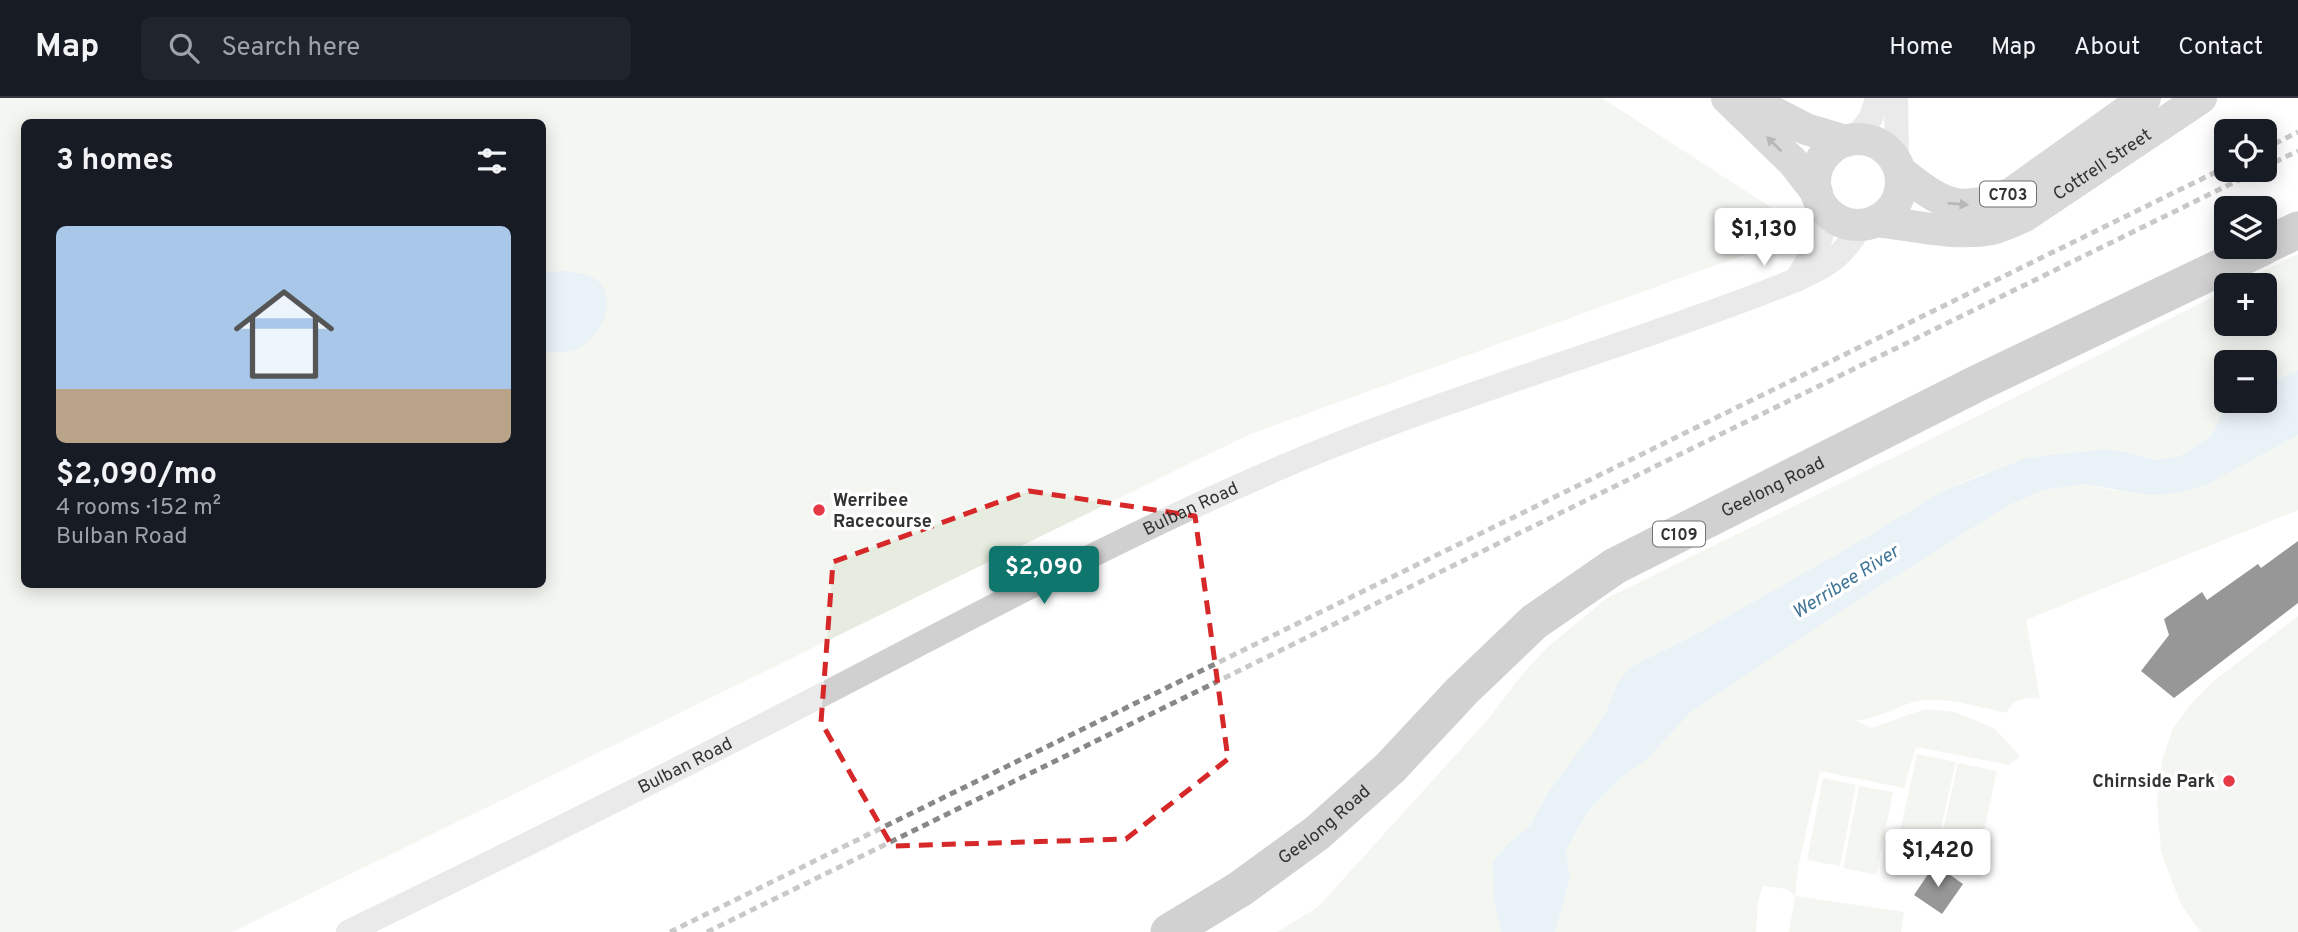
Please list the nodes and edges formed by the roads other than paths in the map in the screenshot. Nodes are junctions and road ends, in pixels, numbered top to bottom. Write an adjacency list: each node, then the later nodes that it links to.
1 (1727, 98): 11 (main road, C703, one-way to 1)
2 (1746, 98): 9 (main road, C703)
3 (1877, 98): 9 (street)
4 (1896, 98): 10 (street)
5 (2145, 98): 8 (main road, Cottrell Street / C703)
6 (2201, 98): 7 (main road, Cottrell Street / C703)
7 (2165, 122): 8 (main road); 12 (main road, Cottrell Street / C703)
8 (2105, 125): 10 (main road, Cottrell Street / C703, one-way to 8)
9 (1850, 140): 10 (main road, C703); 11 (main road)
10 (1899, 167): 12 (main road)
11 (1820, 200): 12 (main road, C703); 16 (street)
12 (1868, 223): 16 (street, Bulban Road)
13 (2298, 230): 14 (highway, Geelong Road / C109)
14 (2277, 240)
15 (2237, 259): 18 (highway, Geelong Road / C109)
16 (1796, 281): 17 (street, Bulban Road)
17 (348, 932)
18 (1169, 932)

